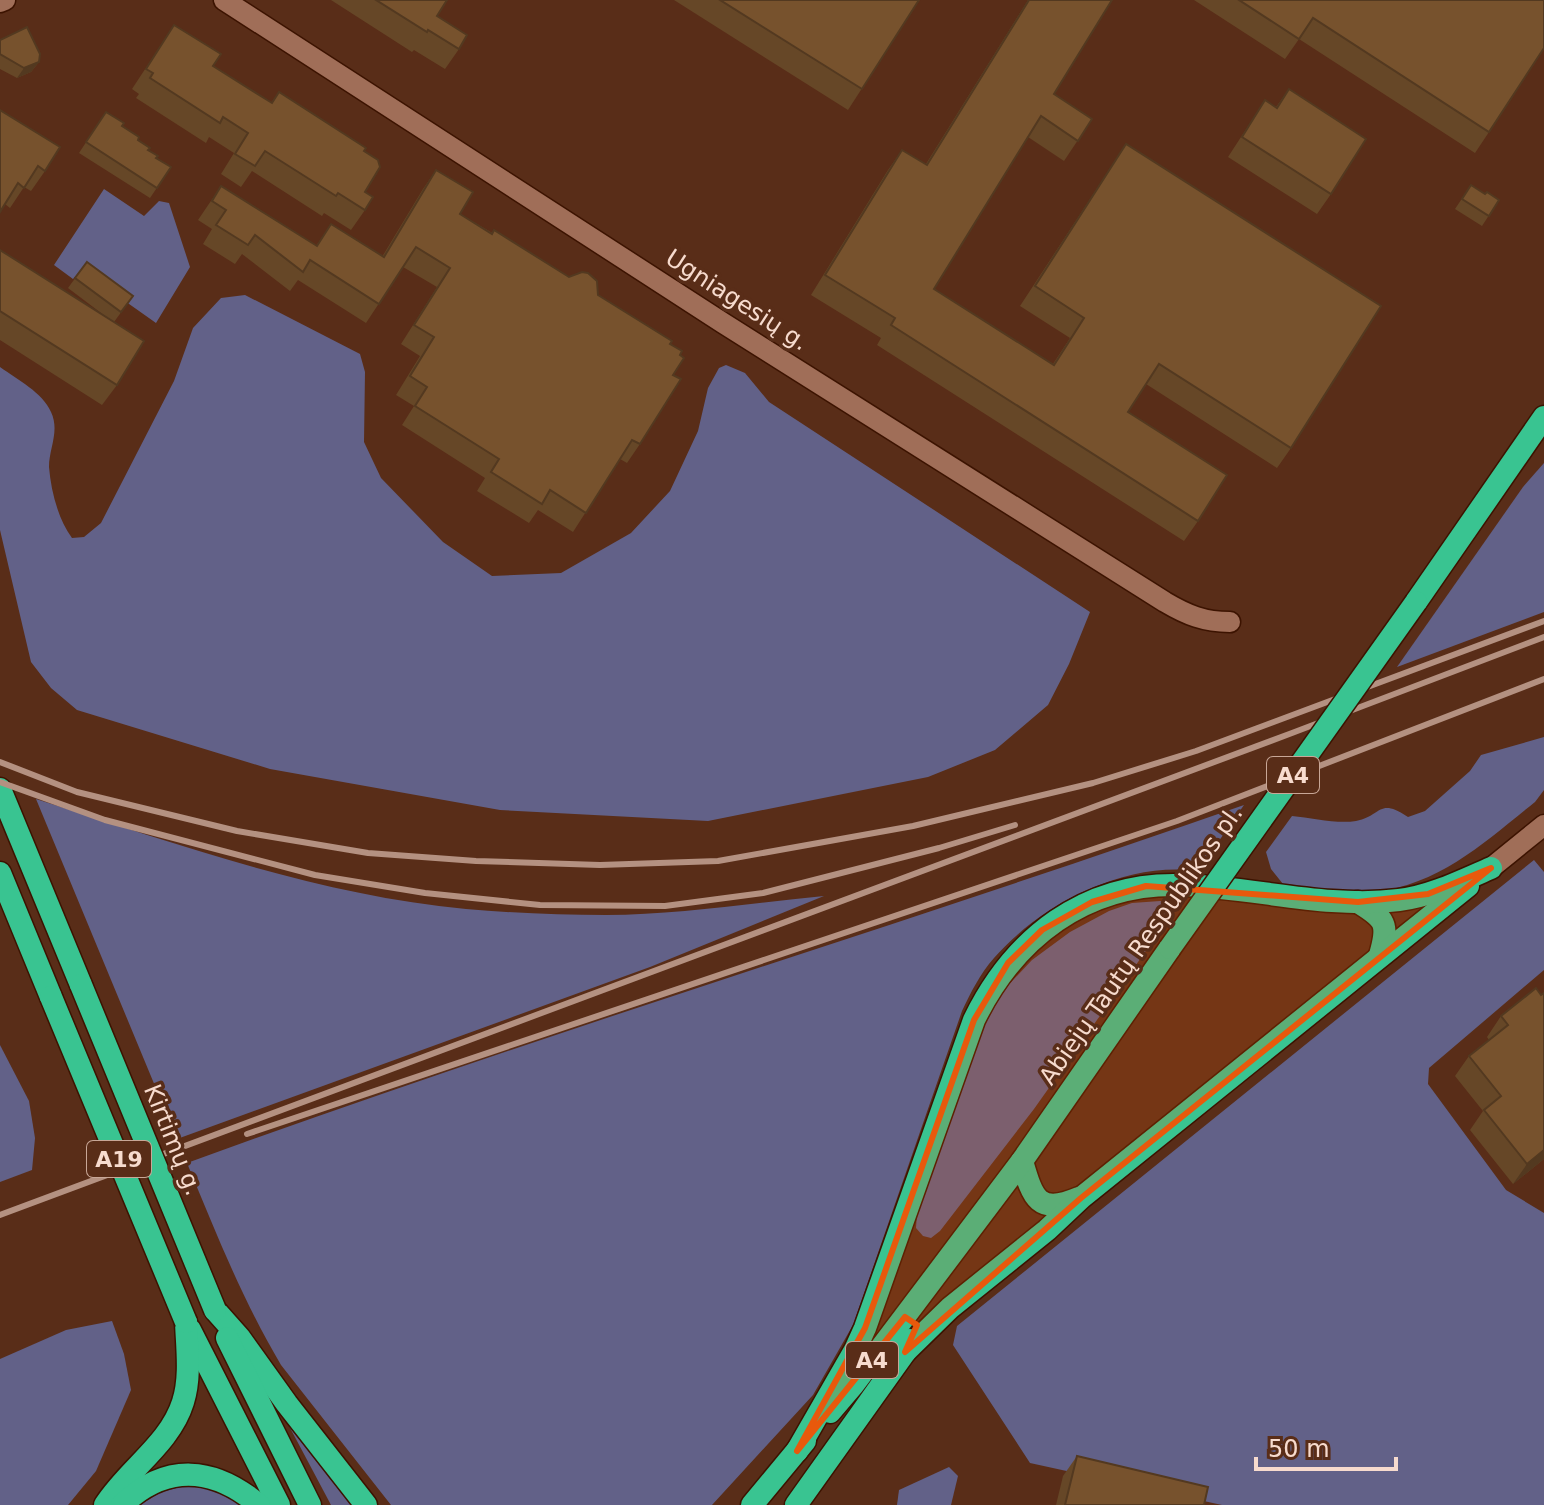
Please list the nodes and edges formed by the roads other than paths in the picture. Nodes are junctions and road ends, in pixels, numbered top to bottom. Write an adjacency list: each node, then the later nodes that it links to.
1 (224, 0): 3 (street, Ugniagesių g.)
2 (1543, 422): 10 (highway, Abiejų Tautų Respublikos pl. / A4, bridge)
3 (1230, 622)
4 (0, 789): 13 (highway, Kirtimų g. / A19, bridge)
5 (1544, 825): 6 (street)
6 (1491, 868): 8 (highway); 9 (highway)
7 (0, 873): 14 (highway, A19, bridge)
8 (1358, 902): 9 (highway); 16 (highway)
9 (1380, 955): 11 (highway)
10 (1022, 1161): 11 (highway); 12 (highway, Abiejų Tautų Respublikos pl. / A4)
11 (1081, 1198): 15 (highway)
12 (944, 1266): 15 (highway, Abiejų Tautų Respublikos pl. / A4); 16 (highway, Abiejų Tautų Respublikos pl. / A4)
13 (215, 1310): 21 (highway, Kirtimų g. / A19); 22 (highway)
14 (186, 1322): 17 (highway); 20 (highway, A19)
15 (905, 1352): 24 (highway, Abiejų Tautų Respublikos pl. / A4)
16 (797, 1451): 23 (highway, Abiejų Tautų Respublikos pl. / A4)
17 (105, 1505)
18 (122, 1505): 19 (highway)
19 (259, 1505)
20 (279, 1505)
21 (310, 1505)
22 (366, 1505)
23 (752, 1505)
24 (796, 1505)

